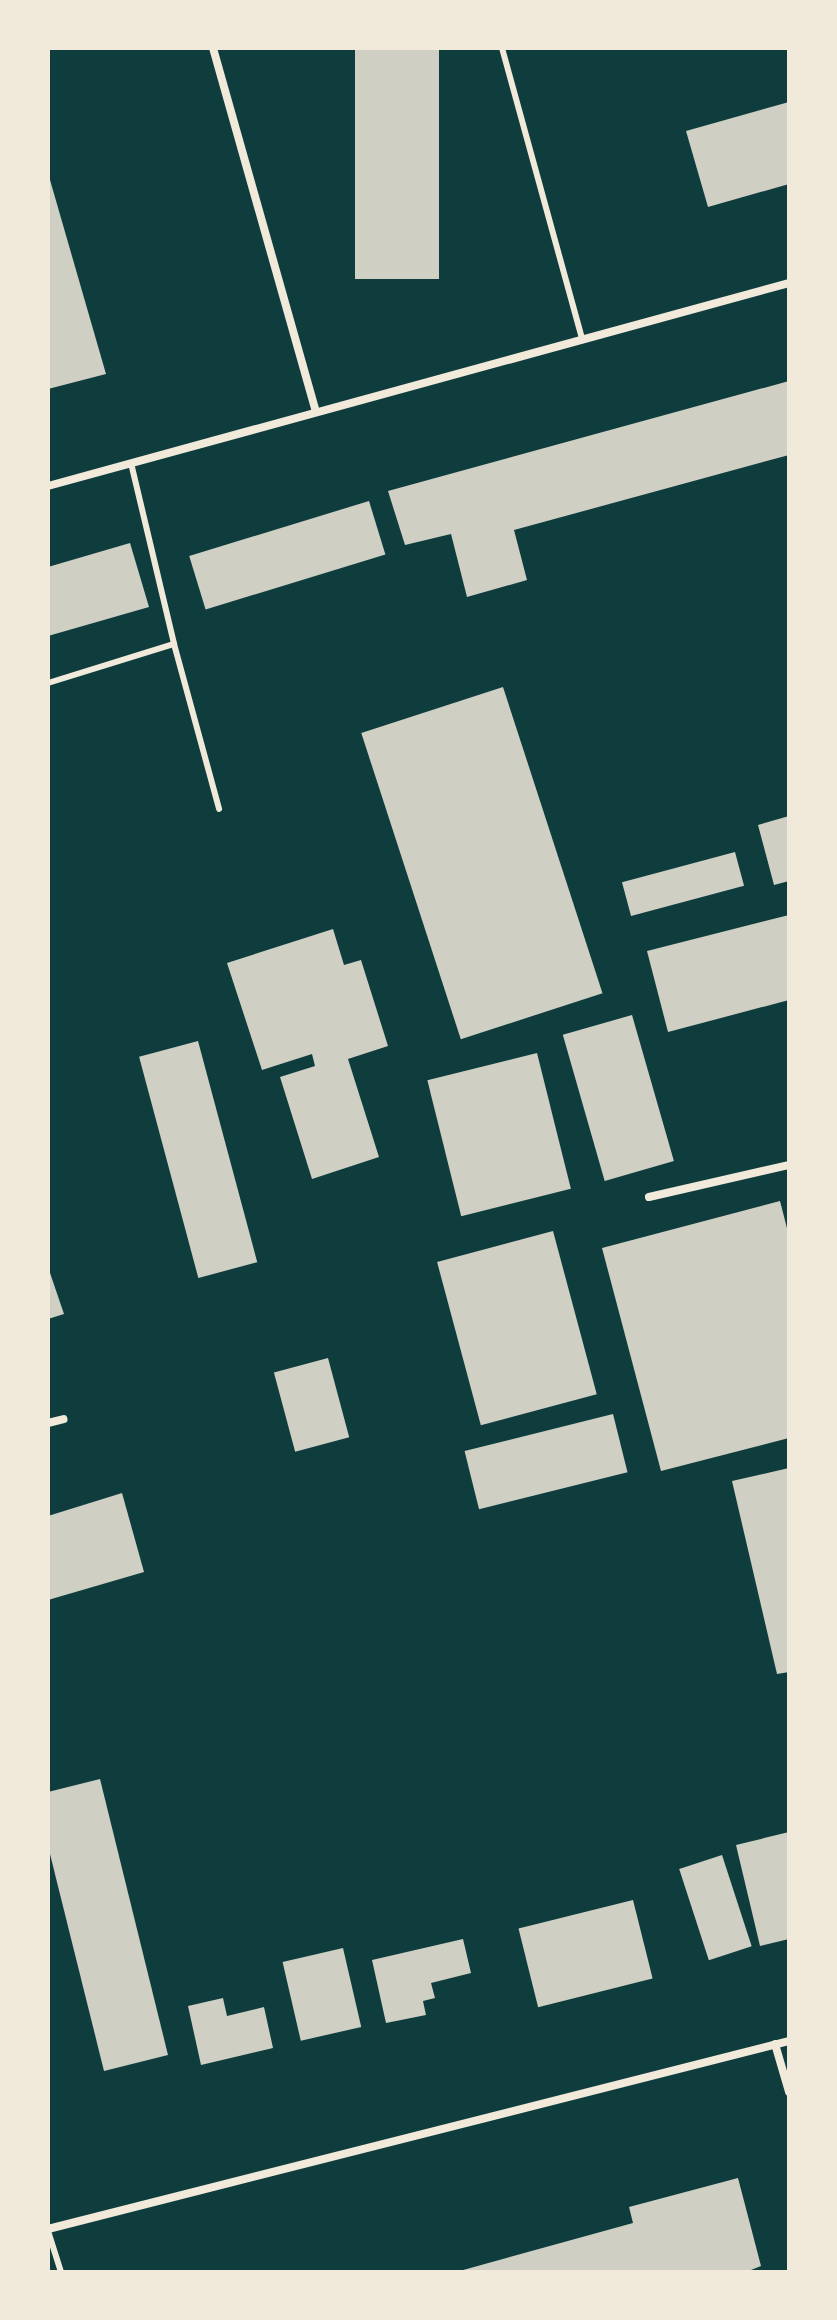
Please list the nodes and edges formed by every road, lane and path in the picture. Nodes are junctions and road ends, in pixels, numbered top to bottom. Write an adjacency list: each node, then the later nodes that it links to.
1 (213, 48): 5 (street)
2 (502, 48): 4 (lane)
3 (789, 283): 4 (street)
4 (582, 339): 5 (street)
5 (316, 412): 6 (street)
6 (131, 463): 7 (street); 8 (lane)
7 (48, 486)
8 (174, 644): 9 (lane); 10 (lane)
9 (48, 683)
10 (219, 809)
11 (789, 1165): 12 (street)
12 (649, 1197)
13 (64, 1419): 14 (street)
14 (48, 1423)
15 (789, 2041): 16 (street)
16 (775, 2044): 17 (street); 18 (street)
17 (789, 2092)
18 (48, 2230): 19 (lane)
19 (61, 2272)

